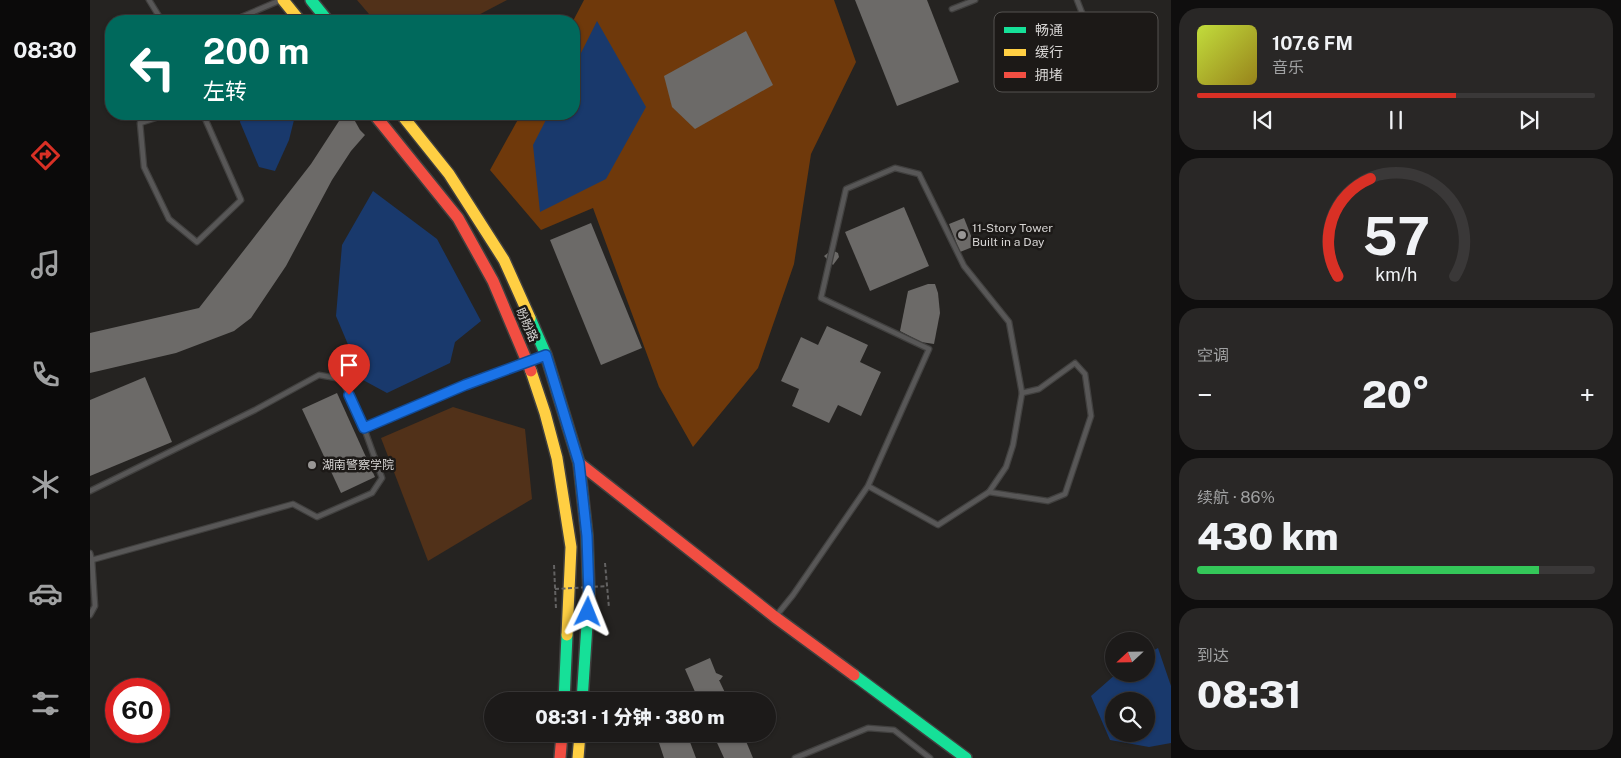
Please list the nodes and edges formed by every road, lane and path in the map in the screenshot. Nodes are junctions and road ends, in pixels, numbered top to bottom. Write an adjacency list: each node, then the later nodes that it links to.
1 (149, 0): 8 (lane)
2 (282, 0): 9 (lane); 10 (main road)
3 (312, 0): 11 (main road)
4 (975, 0): 6 (lane)
5 (1077, 0): 7 (lane)
6 (952, 9)
7 (1082, 12)
8 (158, 15)
9 (246, 15)
10 (295, 15)
11 (323, 15)
12 (149, 120): 13 (lane)
13 (206, 120)
14 (379, 120): 17 (main road, 盼盼路)
15 (406, 120): 16 (main road, 盼盼路)
16 (546, 355): 17 (lane); 20 (main road, 盼盼路)
17 (528, 362): 19 (lane); 34 (main road, 盼盼路)
18 (1022, 393): 21 (lane); 23 (lane); 23 (lane)
19 (364, 428): 22 (lane); 25 (lane)
20 (579, 463): 33 (main road); 35 (main road, 盼盼路)
21 (868, 486): 23 (lane); 33 (lane)
22 (90, 491)
23 (989, 492)
24 (90, 553): 25 (lane)
25 (92, 560): 32 (lane)
26 (605, 563): 28 (path)
27 (554, 565): 29 (path)
28 (607, 586): 29 (path, bridge); 30 (path)
29 (555, 589): 31 (path)
30 (609, 608)
31 (556, 609)
32 (90, 615)
33 (775, 617): 42 (main road)
34 (564, 692)
35 (583, 692)
36 (561, 742): 38 (main road)
37 (579, 742): 39 (main road)
38 (560, 758)
39 (578, 758)
40 (795, 758): 41 (lane)
41 (930, 758)
42 (966, 758)

